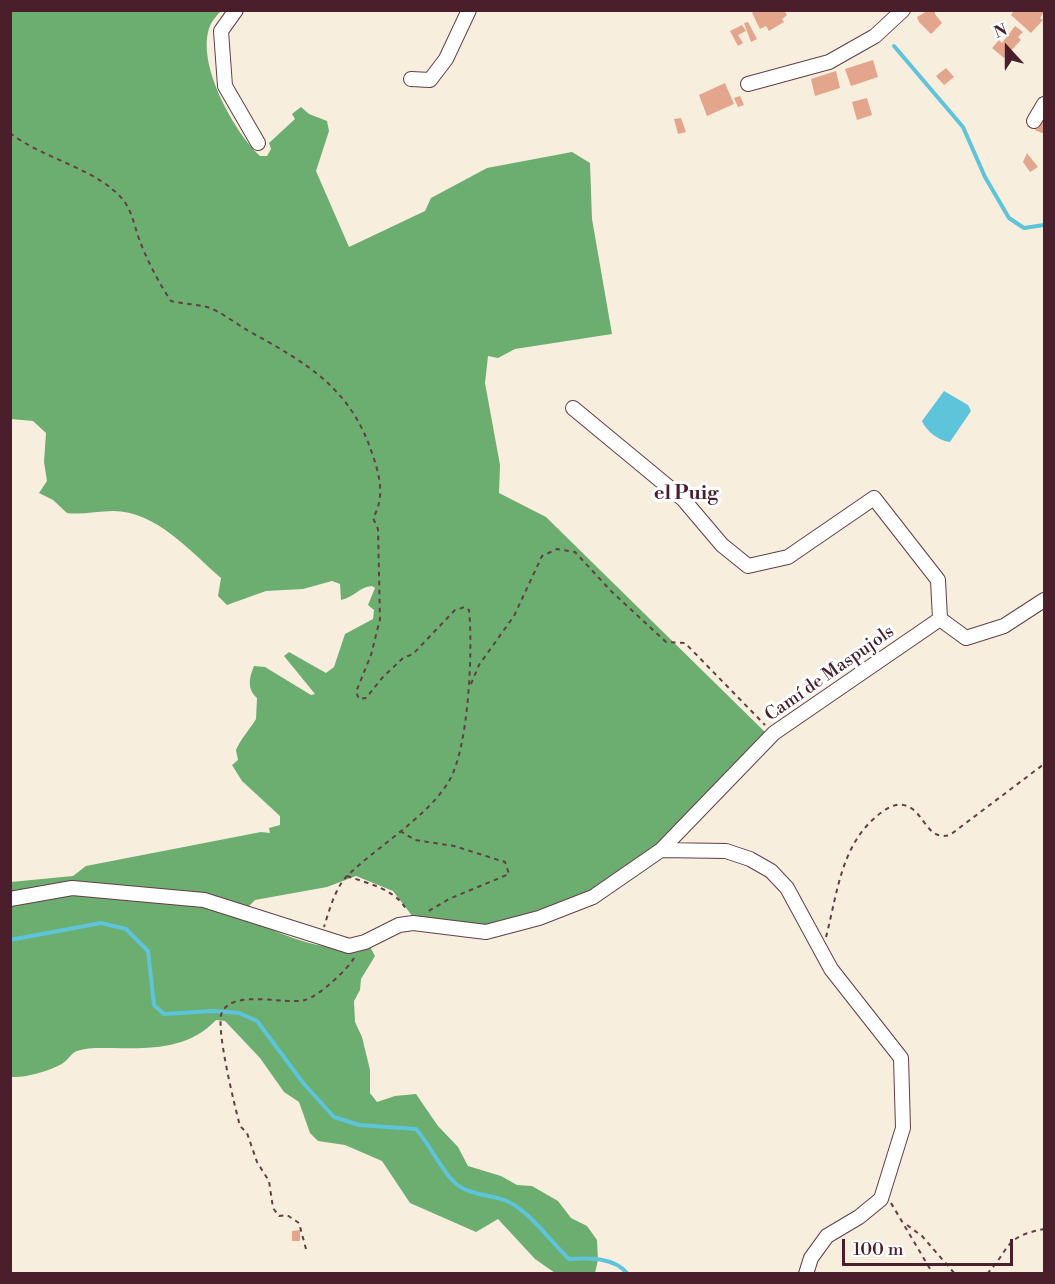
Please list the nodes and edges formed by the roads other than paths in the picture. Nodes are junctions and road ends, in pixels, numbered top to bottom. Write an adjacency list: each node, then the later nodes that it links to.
1 (236, 10): 8 (street)
2 (469, 10): 4 (street)
3 (903, 10): 5 (street)
4 (411, 79)
5 (748, 84)
6 (1044, 104): 7 (street)
7 (1034, 121)
8 (258, 143)
9 (573, 408): 11 (street)
10 (1044, 600): 11 (street)
11 (940, 619): 12 (street, Camí de Maspujols)
12 (661, 850): 13 (street, Camí de Maspujols); 14 (street)
13 (10, 899)
14 (806, 1274)

